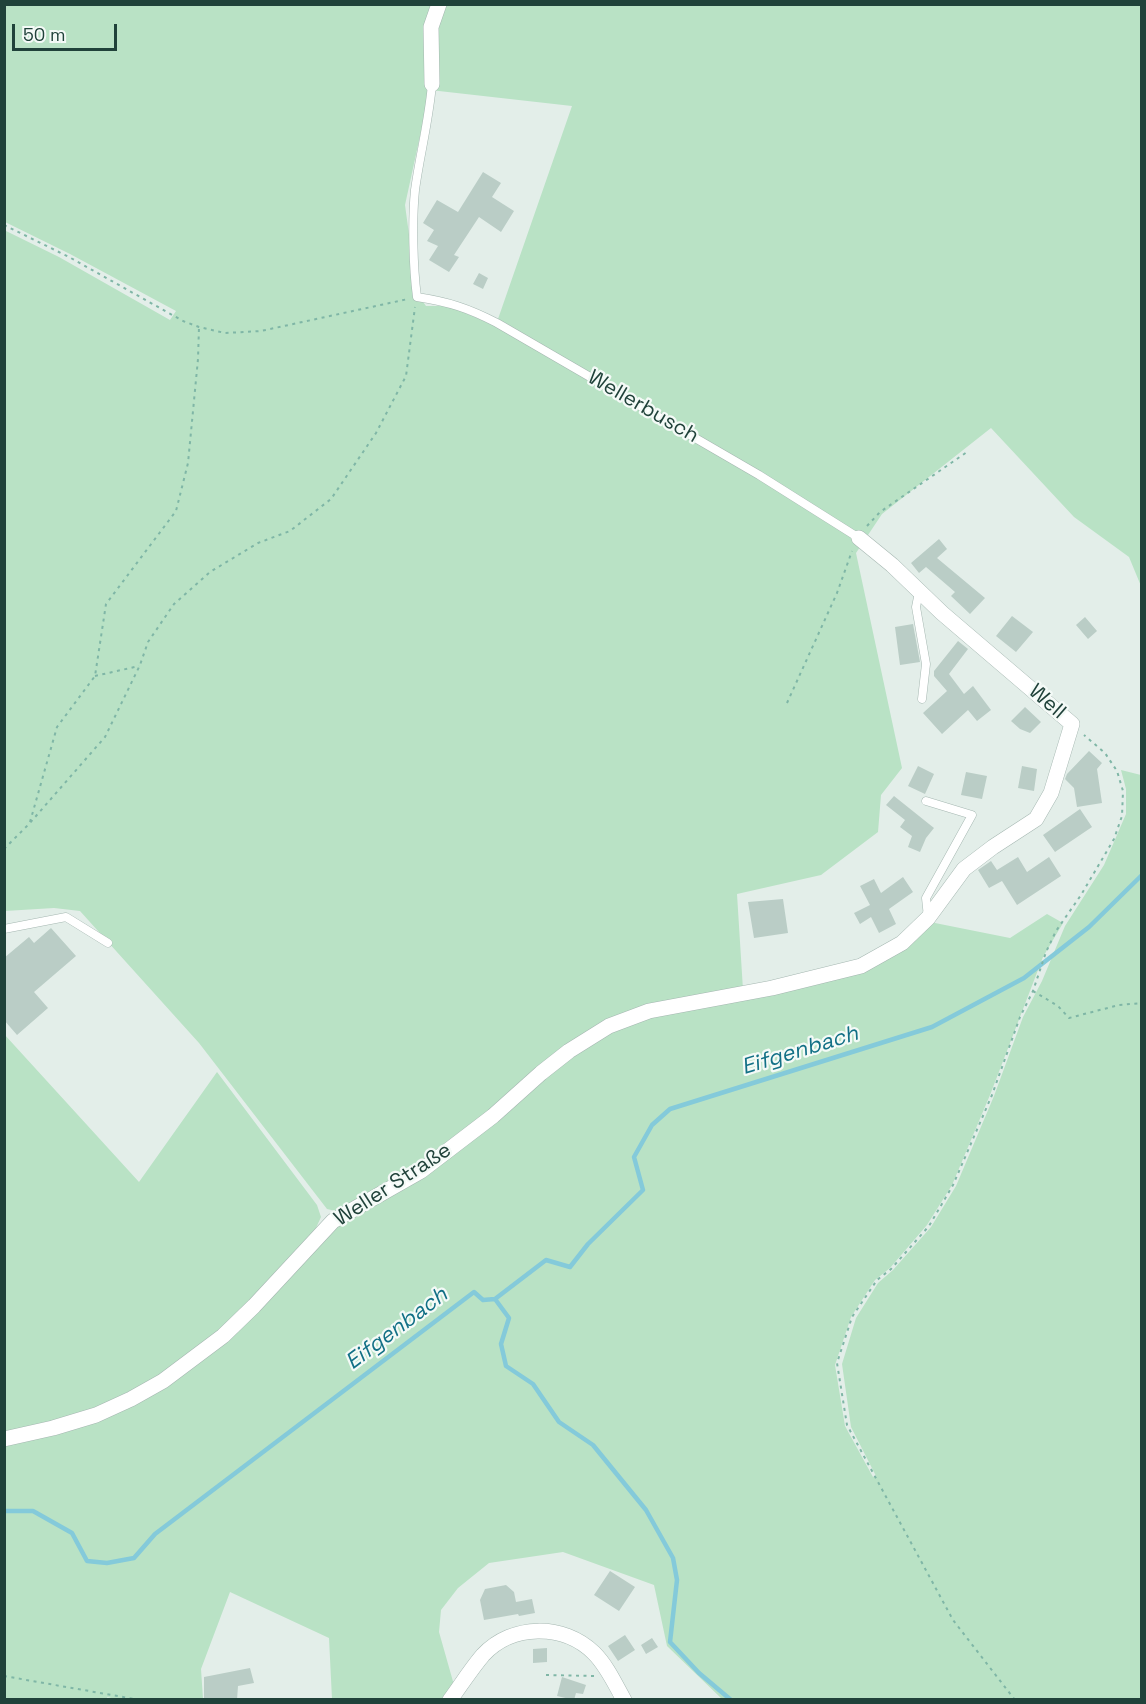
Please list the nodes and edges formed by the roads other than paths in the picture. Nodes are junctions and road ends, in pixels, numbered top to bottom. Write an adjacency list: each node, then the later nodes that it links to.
1 (439, 4): 2 (street)
2 (432, 84): 3 (lane, Wellerbusch)
3 (859, 538): 4 (street, Well)
4 (919, 592): 5 (lane); 7 (street, Well)
5 (922, 699)
6 (926, 801): 7 (lane)
7 (928, 918): 10 (street, Well)
8 (4, 929): 9 (lane)
9 (108, 943)
10 (772, 988): 11 (street, Weller Straße)
11 (4, 1438)
12 (450, 1700): 13 (street)
13 (624, 1700)

